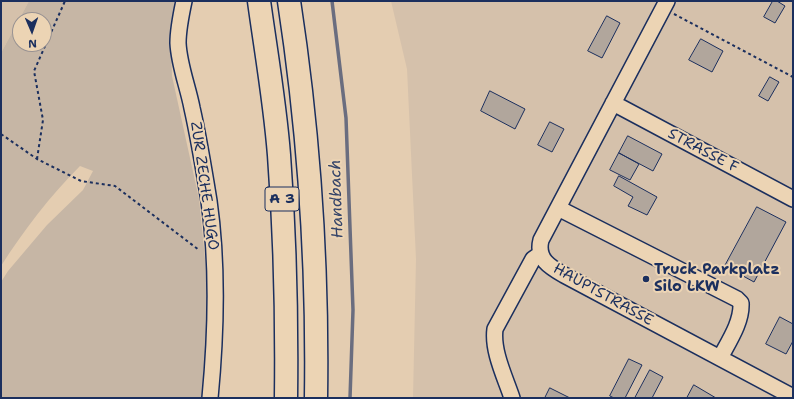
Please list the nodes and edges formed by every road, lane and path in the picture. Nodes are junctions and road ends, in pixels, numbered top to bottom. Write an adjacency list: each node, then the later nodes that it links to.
1 (65, 1): 9 (path)
2 (184, 1): 16 (street, ZUR ZECHE HUGO)
3 (259, 1): 17 (highway, A 3)
4 (289, 1): 18 (highway, A 3)
5 (665, 4): 6 (path); 7 (street, HAUPTSTRASSE)
6 (793, 77)
7 (613, 103): 10 (street, STRASSE F); 11 (street, HAUPTSTRASSE)
8 (1, 134): 9 (path)
9 (37, 159): 12 (path)
10 (793, 199)
11 (558, 208): 13 (street, HAUPTSTRASSE); 14 (street)
12 (199, 250)
13 (540, 254): 14 (street, HAUPTSTRASSE); 19 (street)
14 (720, 358): 15 (street, HAUPTSTRASSE)
15 (793, 397)
16 (210, 398)
17 (286, 398)
18 (316, 398)
19 (512, 398)

